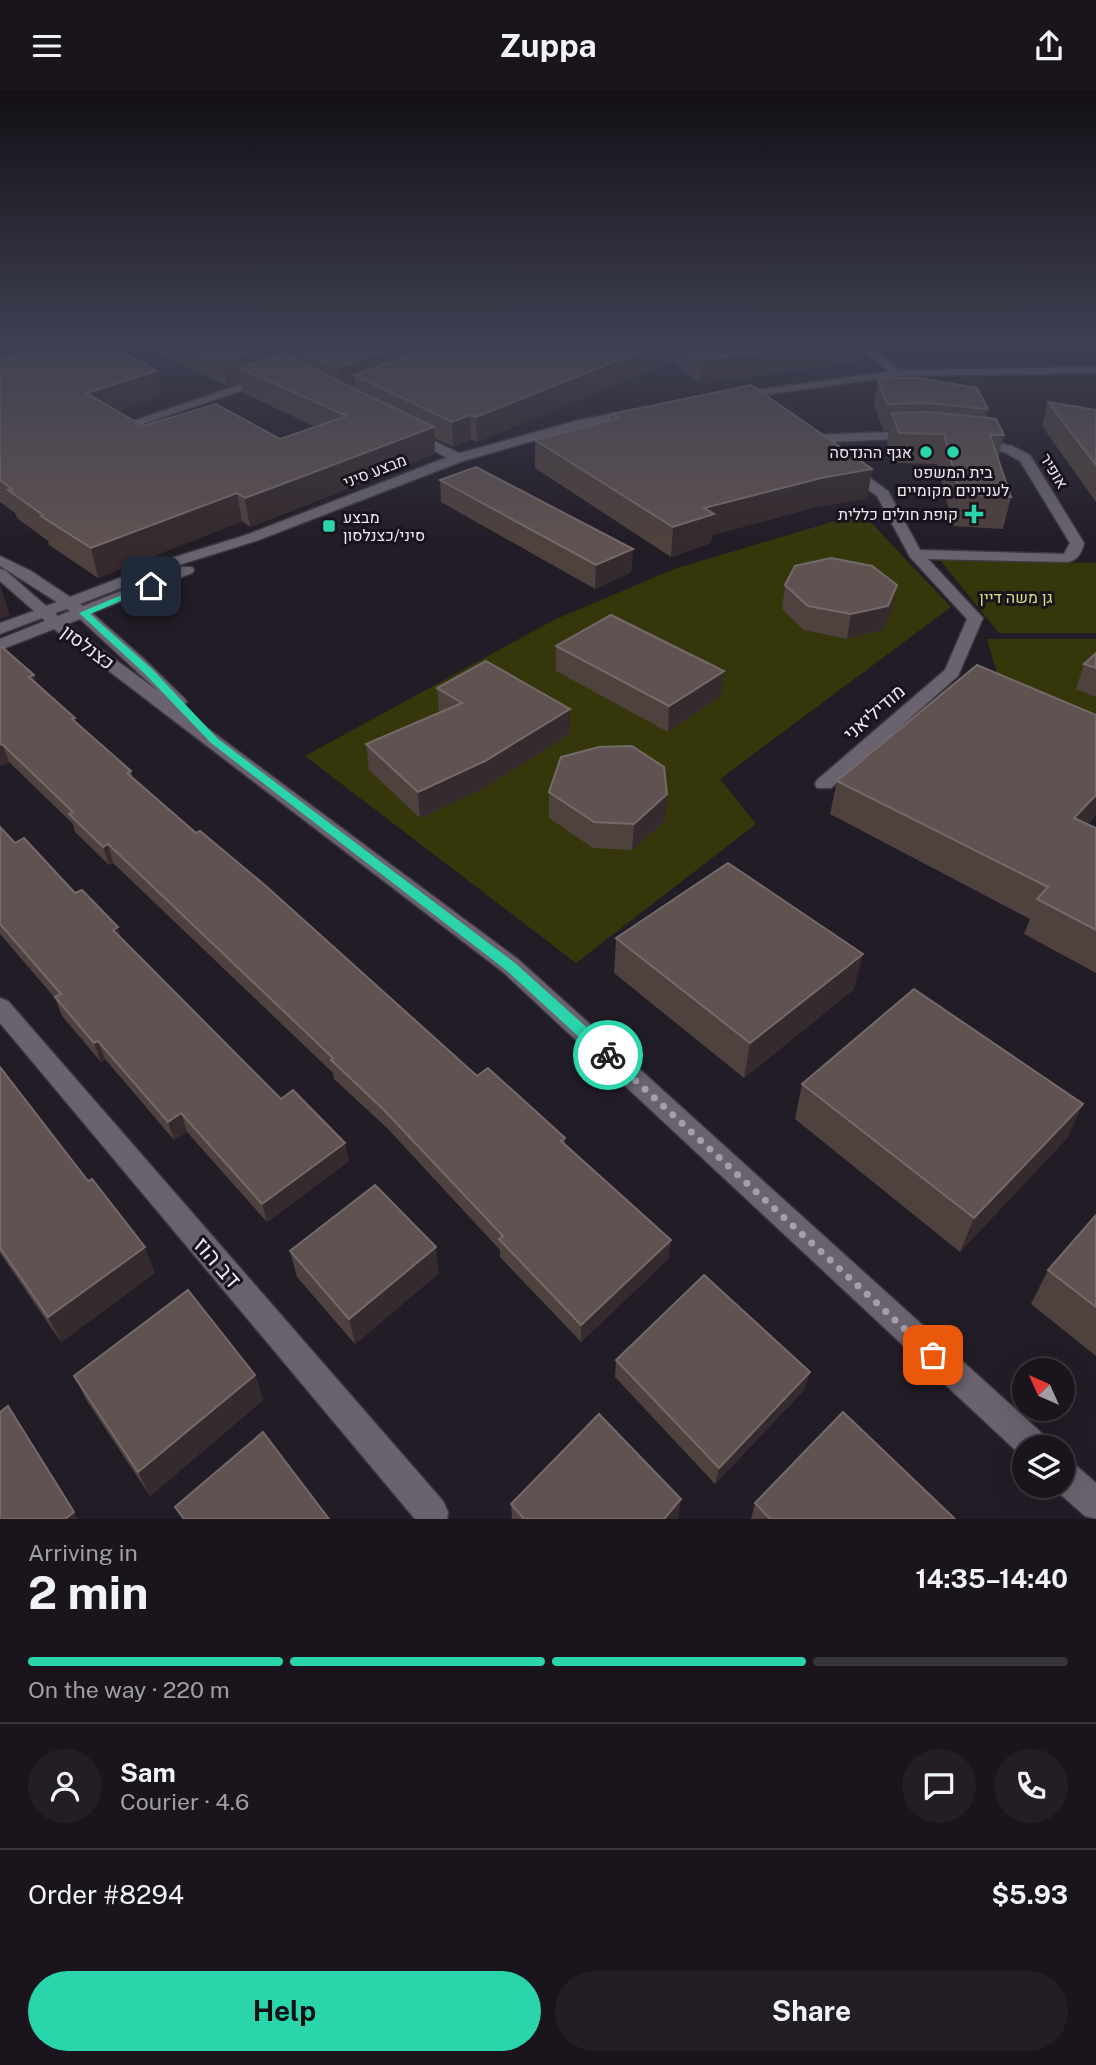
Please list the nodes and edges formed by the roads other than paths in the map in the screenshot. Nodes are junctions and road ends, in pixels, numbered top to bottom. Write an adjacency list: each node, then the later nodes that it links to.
1 (180, 408): 3 (street)
2 (649, 411): 7 (street, מבצע סיני)
3 (118, 428)
4 (400, 428): 7 (street)
5 (924, 435): 9 (street)
6 (960, 440): 9 (street, אופיר)
7 (458, 458): 8 (street, מבצע סיני)
8 (251, 538): 12 (street, מבצע סיני); 14 (street, מבצע סיני)
9 (915, 554): 19 (street, מודיליאני)
10 (0, 560): 12 (street, כצנלסון)
11 (0, 573): 13 (street, כצנלסון)
12 (69, 602): 13 (street, מבצע סיני); 14 (street, כצנלסון)
13 (43, 612): 15 (street, כצנלסון); 16 (street, מבצע סיני)
14 (84, 613): 15 (street, מבצע סיני); 18 (street, כצנלסון)
15 (58, 624): 17 (street, מבצע סיני); 18 (street, כצנלסון)
16 (0, 629)
17 (0, 645)
18 (214, 741): 21 (street, כצנלסון)
19 (824, 784)
20 (0, 1007): 24 (street, דב הוז)
21 (1021, 1435)
22 (1075, 1486): 23 (street)
23 (1096, 1505)
24 (431, 1519)

